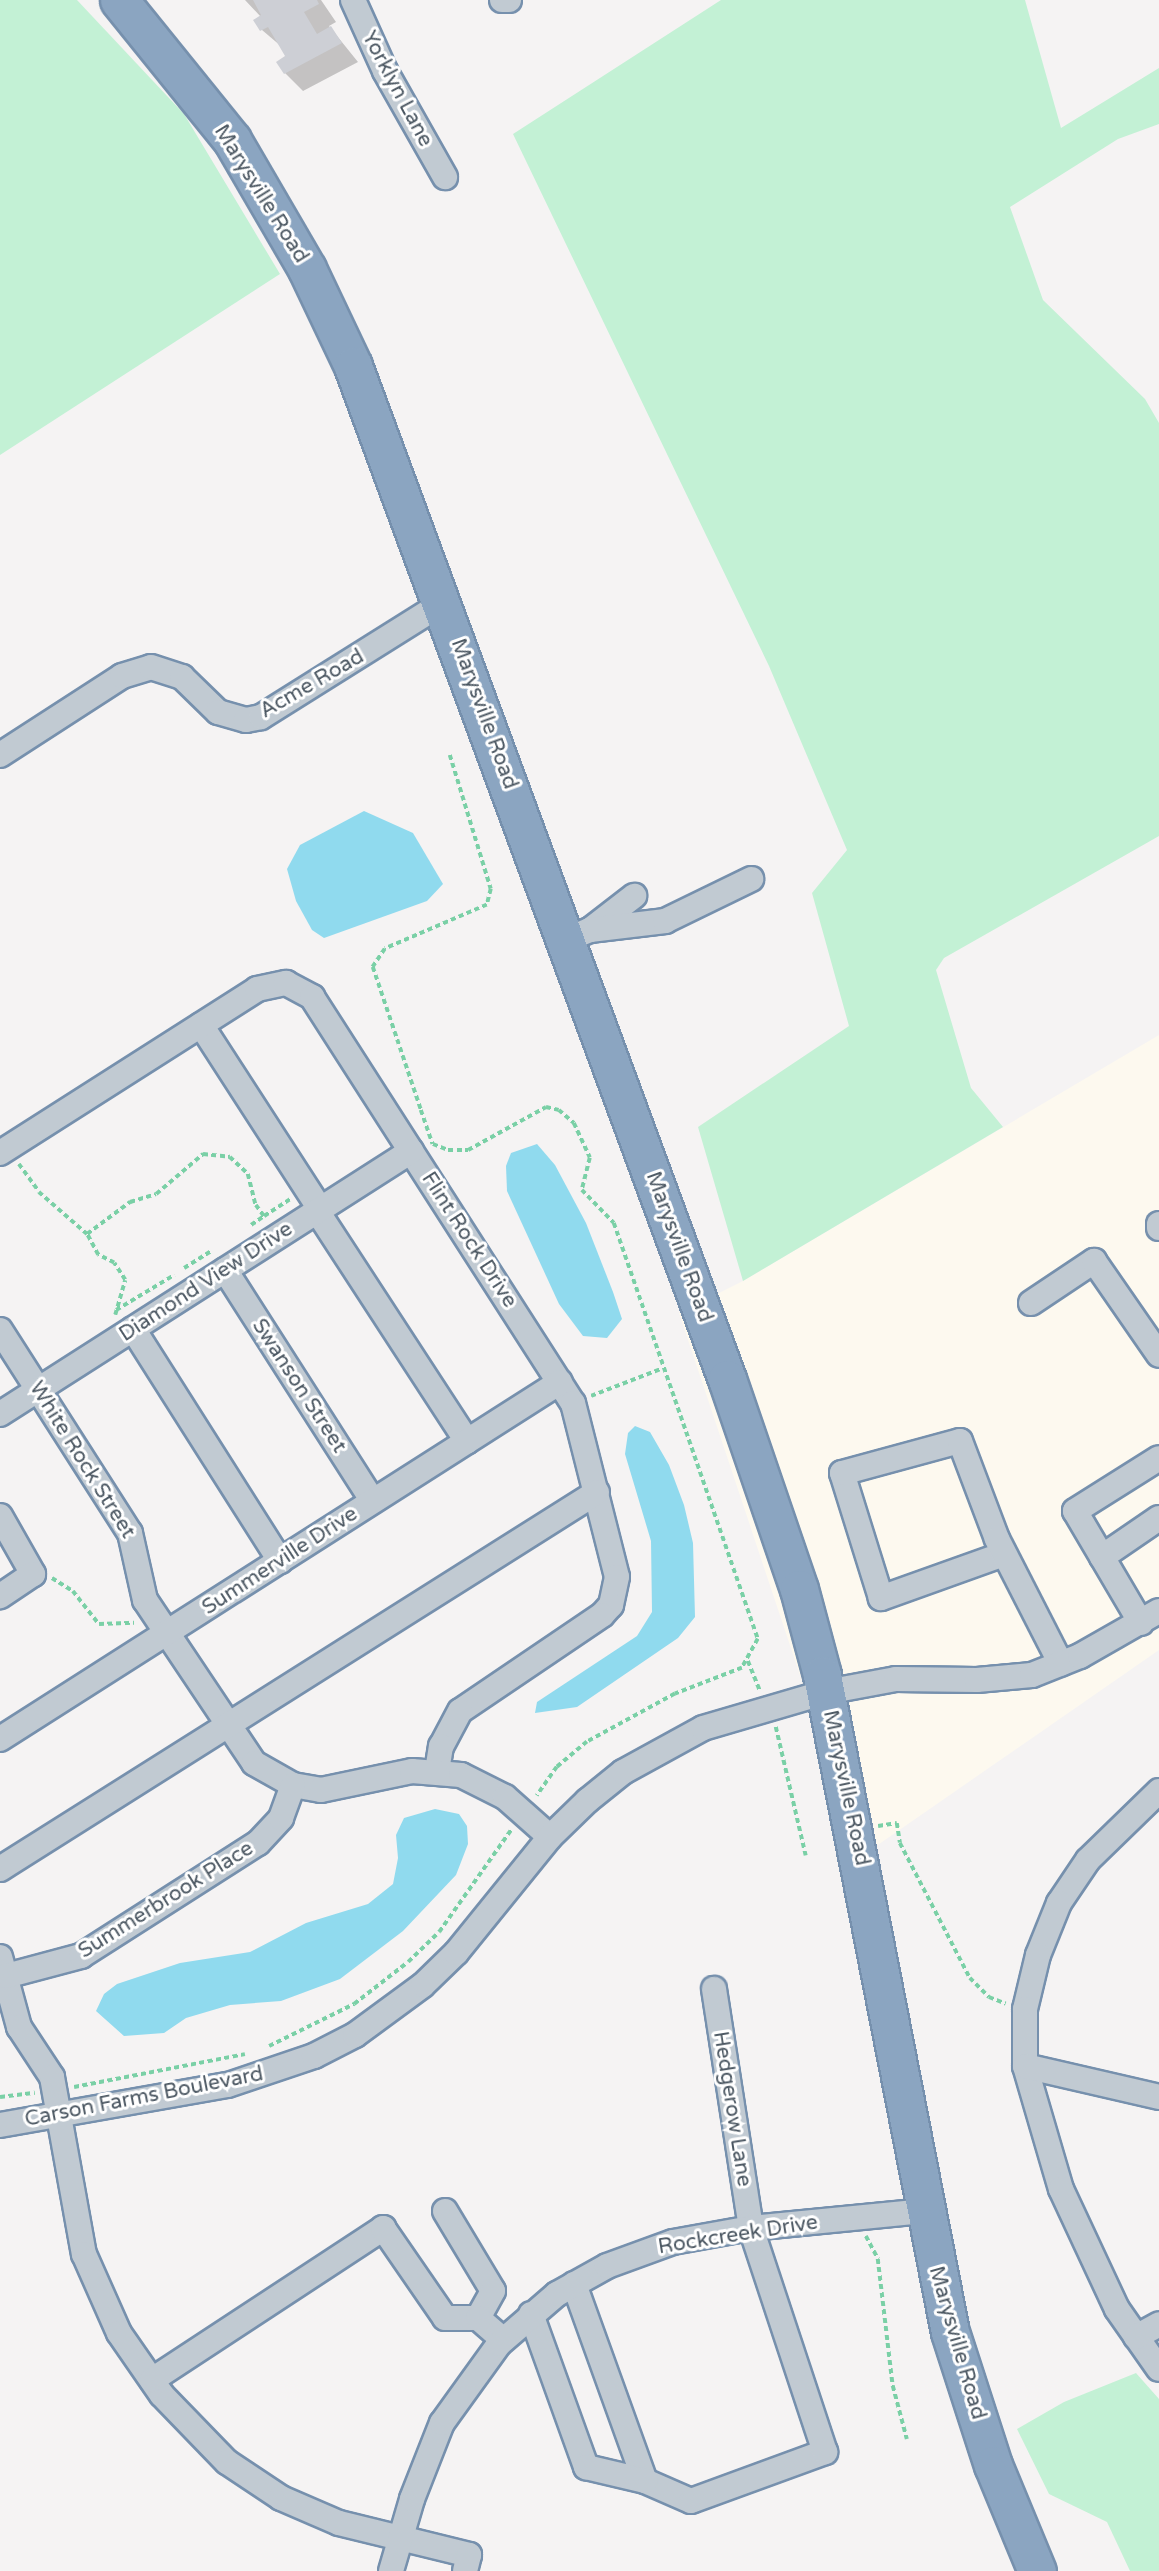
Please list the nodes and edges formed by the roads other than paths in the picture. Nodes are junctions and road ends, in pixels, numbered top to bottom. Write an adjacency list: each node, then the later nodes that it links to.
1 (118, 0): 6 (highway, Marysville Road)
2 (353, 0): 5 (street, Yorklyn Lane)
3 (502, 0): 4 (street)
4 (509, 0)
5 (444, 177)
6 (443, 603): 7 (street, Acme Road); 10 (highway, Marysville Road)
7 (0, 755)
8 (751, 879): 10 (street)
9 (634, 896): 10 (street)
10 (578, 935): 36 (highway, Marysville Road)
11 (201, 1025): 12 (street, Flint Rock Drive); 13 (street, Flint Rock Drive); 14 (street)
12 (4, 1150)
13 (411, 1151): 14 (street, Diamond View Drive); 21 (street, Flint Rock Drive)
14 (318, 1210): 15 (street, Diamond View Drive); 23 (street)
15 (220, 1259): 17 (street, Diamond View Drive); 26 (street, Swanson Street)
16 (1031, 1303): 19 (street)
17 (123, 1326): 20 (street, Diamond View Drive); 31 (street)
18 (0, 1330): 20 (street, White Rock Street)
19 (1159, 1355)
20 (38, 1389): 22 (street, Diamond View Drive); 34 (street, White Rock Street)
21 (567, 1393): 23 (street, Summerville Drive); 25 (street, Flint Rock Drive)
22 (0, 1414)
23 (467, 1441): 26 (street, Summerville Drive)
24 (1159, 1458): 30 (street)
25 (597, 1492): 37 (street); 39 (street, Flint Rock Drive)
26 (373, 1501): 31 (street, Summerville Drive)
27 (0, 1516): 32 (street)
28 (1159, 1518): 30 (street)
29 (1000, 1547): 29 (street); 35 (street)
30 (1102, 1557): 33 (street)
31 (280, 1561): 34 (street, Summerville Drive)
32 (0, 1596)
33 (1150, 1617): 35 (street, Carson Farms Boulevard)
34 (154, 1631): 37 (street, White Rock Street); 38 (street, Summerville Drive)
35 (1061, 1664): 36 (street, Carson Farms Boulevard)
36 (826, 1692): 42 (street, Carson Farms Boulevard); 51 (highway, Marysville Road)
37 (226, 1728): 40 (street, White Rock Street); 43 (street)
38 (0, 1739)
39 (437, 1771): 40 (street); 42 (street)
40 (293, 1785): 44 (street, Summerbrook Place)
41 (1159, 1791): 46 (street)
42 (550, 1837): 48 (street, Carson Farms Boulevard)
43 (0, 1868)
44 (3, 1967): 48 (street)
45 (714, 1989): 52 (street, Hedgerow Lane)
46 (1025, 2066): 47 (street); 57 (street)
47 (1159, 2097)
48 (58, 2115): 49 (street, Carson Farms Boulevard); 60 (street)
49 (0, 2125)
50 (445, 2211): 55 (street)
51 (923, 2211): 52 (street, Rockcreek Drive); 65 (highway, Marysville Road)
52 (751, 2228): 53 (street, Rockcreek Drive); 61 (street, Hedgerow Lane)
53 (574, 2284): 54 (street, Rockcreek Drive); 61 (street)
54 (531, 2315): 58 (street, Rockcreek Drive); 61 (street)
55 (478, 2318): 58 (street); 60 (street)
56 (1159, 2324): 57 (street)
57 (1136, 2337): 59 (street)
58 (503, 2340): 62 (street, Rockcreek Drive)
59 (1159, 2369)
60 (152, 2380): 62 (street)
61 (645, 2481)
62 (400, 2540): 63 (street, Rockcreek Drive); 64 (street)
63 (391, 2571)
64 (465, 2571)
65 (1037, 2571)

